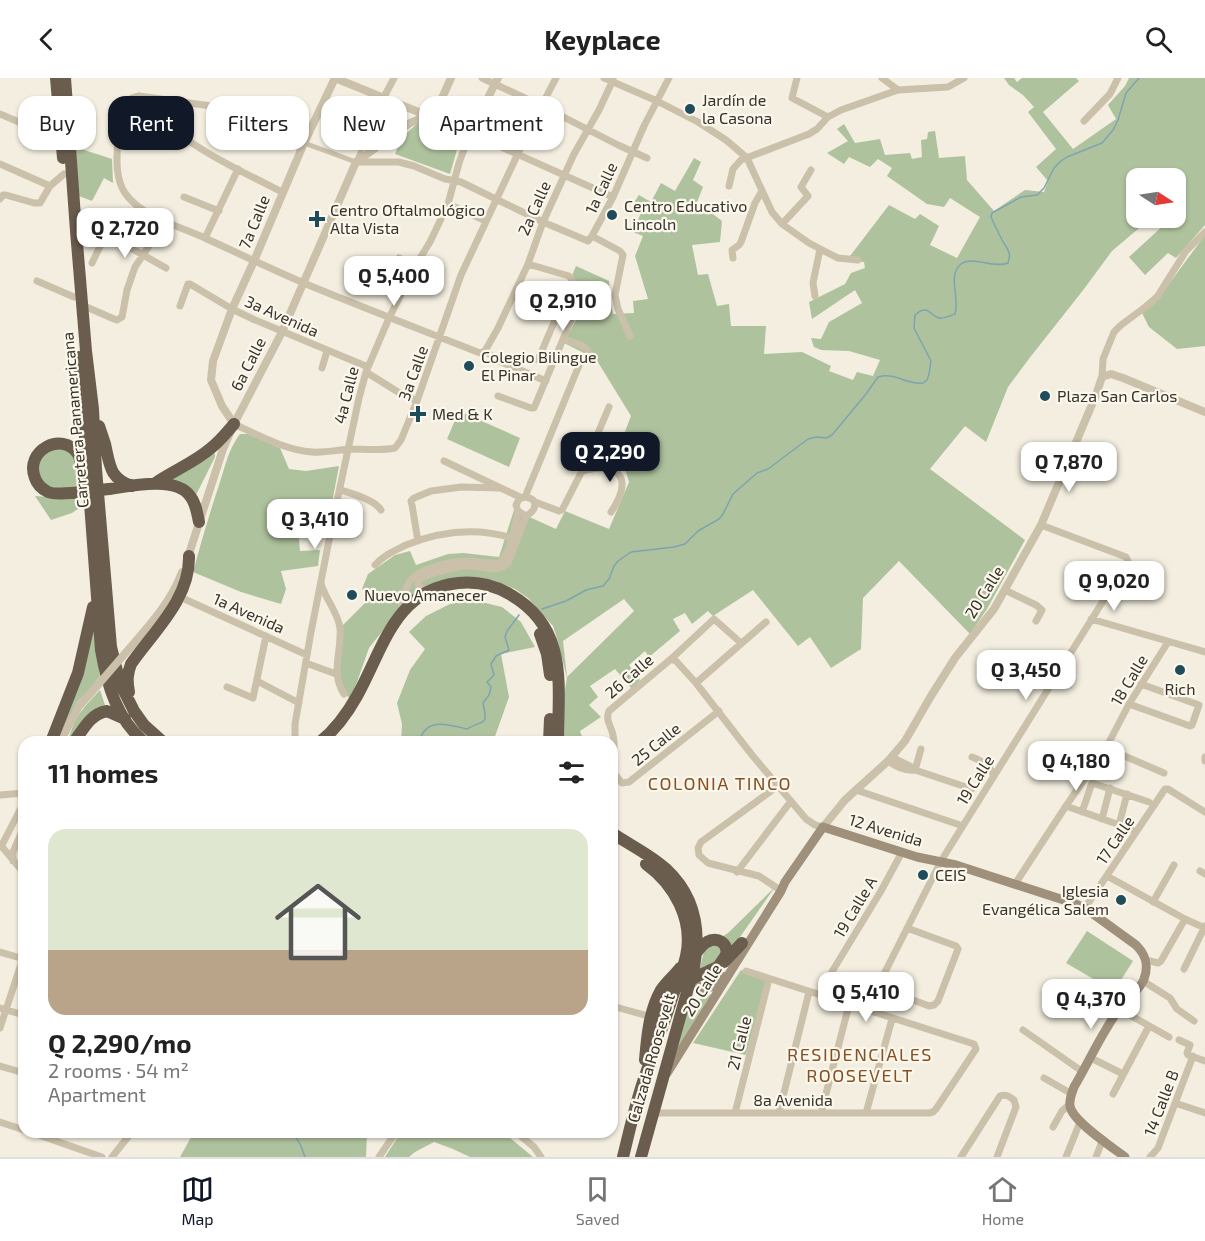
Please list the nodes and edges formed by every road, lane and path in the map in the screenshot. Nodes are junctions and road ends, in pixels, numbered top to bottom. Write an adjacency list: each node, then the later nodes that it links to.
1 (56, 78): 17 (highway, Carretera Panamericana)
2 (65, 78): 90 (highway, Carretera Panamericana)
3 (335, 78): 18 (street); 36 (street, 7a Calle)
4 (394, 78): 19 (street, 6a Calle)
5 (451, 78): 20 (street)
6 (482, 78): 15 (street)
7 (556, 78): 23 (street, 3a Calle)
8 (603, 78): 14 (street)
9 (669, 78): 24 (street, 1a Calle)
10 (797, 78): 30 (street)
11 (882, 78): 16 (street)
12 (964, 78): 16 (street)
13 (1118, 78): 32 (street)
14 (613, 80): 24 (street); 35 (street, 2a Calle)
15 (496, 81): 21 (street, 4a Calle); 22 (street)
16 (898, 90): 30 (street)
17 (58, 96)
18 (381, 96)
19 (385, 96)
20 (441, 96)
21 (488, 96)
22 (524, 96)
23 (547, 96)
24 (657, 101): 46 (street, 1a Calle); 49 (street)
25 (407, 107): 26 (street)
26 (414, 110): 27 (street); 34 (street)
27 (419, 112)
28 (0, 114): 33 (street)
29 (564, 117): 35 (street)
30 (828, 117): 49 (street)
31 (419, 120): 34 (street)
32 (1084, 121)
33 (18, 122)
34 (410, 123): 50 (street)
35 (588, 130): 46 (street); 55 (street, 2a Calle)
36 (309, 133)
37 (194, 143): 52 (street)
38 (309, 145): 50 (street)
39 (62, 150): 54 (highway, Carretera Panamericana)
40 (118, 150): 68 (street)
41 (301, 150): 60 (street, 7a Calle)
42 (361, 150): 50 (street, 6a Calle)
43 (464, 150): 56 (street, 4a Calle)
44 (511, 150): 47 (street)
45 (520, 150): 47 (street, 3a Calle)
46 (633, 151): 48 (street); 63 (street, 1a Calle)
47 (518, 153): 55 (street); 64 (street, 3a Calle)
48 (647, 158)
49 (747, 158): 58 (street); 59 (street)
50 (356, 162): 56 (street); 87 (street, 6a Calle)
51 (0, 164): 57 (street)
52 (238, 169): 60 (street); 66 (street)
53 (811, 170): 70 (street)
54 (64, 174): 57 (street); 90 (highway, Carretera Panamericana)
55 (565, 175): 63 (street); 69 (street, 2a Calle)
56 (454, 180): 64 (street); 65 (street, 4a Calle)
57 (50, 186): 61 (street)
58 (729, 186)
59 (762, 191): 70 (street); 79 (street)
60 (282, 192): 81 (street, 7a Calle)
61 (1, 197)
62 (184, 197): 66 (street)
63 (613, 197): 75 (street, 1a Calle)
64 (498, 198): 67 (street, 3a Calle); 69 (street)
65 (448, 204): 67 (street); 84 (street, 4a Calle)
66 (219, 211): 74 (street)
67 (486, 221): 96 (street, 3a Calle)
68 (165, 222): 74 (street); 77 (street)
69 (543, 222): 75 (street); 83 (street, 2a Calle)
70 (782, 224): 76 (street)
71 (87, 226): 73 (street)
72 (1205, 232): 103 (street)
73 (106, 234): 77 (street); 82 (street)
74 (205, 238): 81 (street)
75 (589, 238): 95 (street)
76 (820, 249): 80 (street); 89 (street)
77 (142, 255): 85 (street); 90 (street)
78 (399, 258): 84 (street)
79 (733, 258)
80 (858, 260)
81 (255, 261): 87 (street); 92 (street, 7a Calle)
82 (92, 263)
83 (528, 264): 88 (street); 99 (street, 2a Calle)
84 (415, 266): 93 (street, 4a Calle)
85 (166, 268)
86 (37, 280): 90 (street)
87 (304, 283): 93 (street); 94 (street, 6a Calle)
88 (565, 296): 97 (street); 100 (street)
89 (815, 296)
90 (78, 301): 108 (highway, Carretera Panamericana); 117 (highway, Carretera Panamericana)
91 (180, 306): 92 (street, 3a Avenida)
92 (231, 309): 94 (street, 3a Avenida); 110 (street, 7a Calle)
93 (389, 318): 96 (street); 102 (street, 4a Calle)
94 (282, 332): 98 (street, 3a Avenida); 110 (street, 6a Calle)
95 (630, 336)
96 (440, 337): 99 (street); 106 (street, 3a Calle)
97 (563, 339): 104 (street); 119 (street)
98 (327, 351): 101 (street); 102 (street, 3a Avenida)
99 (485, 351): 104 (street)
100 (538, 360)
101 (322, 368)
102 (367, 370): 106 (street, 3a Avenida); 111 (street, 4a Calle)
103 (1102, 377): 109 (street); 126 (street, 20 Calle)
104 (546, 381): 105 (street)
105 (498, 396)
106 (417, 401): 111 (street, 3a Calle)
107 (609, 407): 113 (street)
108 (93, 409): 115 (highway); 156 (highway, Carretera Panamericana)
109 (1205, 412)
110 (231, 424): 111 (street); 114 (highway); 125 (street, 6a Calle)
111 (348, 449): 118 (street, 4a Calle)
112 (444, 461): 116 (street)
113 (582, 471): 120 (street); 123 (street)
114 (154, 484): 115 (highway); 125 (highway)
115 (133, 486): 117 (highway, bridge)
116 (500, 488): 119 (street); 128 (street)
117 (89, 489): 131 (highway, Carretera Panamericana)
118 (340, 490): 121 (street); 132 (street, 4a Calle)
119 (523, 497): 120 (street); 122 (street)
120 (535, 502): 124 (street)
121 (381, 510)
122 (518, 511): 124 (street); 127 (street)
123 (611, 513)
124 (526, 516): 127 (street)
125 (199, 522): 129 (street, 6a Calle)
126 (1041, 525): 134 (street, 20 Calle); 137 (street, 19 Calle)
127 (515, 539): 128 (street); 133 (street); 136 (street)
128 (418, 541): 130 (street)
129 (189, 556): 135 (highway); 158 (street, 6a Calle, bridge)
130 (375, 565)
131 (96, 582): 156 (highway, Carretera Panamericana); 157 (highway)
132 (321, 584): 144 (street, 4a Calle); 146 (street)
133 (434, 589): 136 (highway); 166 (highway)
134 (1005, 590): 138 (street); 171 (street, 20 Calle)
135 (180, 597): 140 (street, 1a Avenida); 156 (highway)
136 (401, 614): 163 (highway)
137 (1091, 619): 141 (street); 174 (street, 19 Calle)
138 (1036, 621)
139 (766, 622): 142 (street)
140 (266, 636): 144 (street, 1a Avenida); 147 (street)
141 (1168, 642): 143 (street); 149 (street, 18 Calle)
142 (741, 644): 145 (street, 26 Calle); 148 (street)
143 (1205, 652)
144 (307, 659): 146 (street, 1a Avenida); 152 (street, 4a Calle)
145 (669, 660): 148 (street, 12 Avenida); 154 (street, 26 Calle)
146 (336, 674): 151 (street)
147 (257, 681): 150 (street); 152 (street)
148 (696, 683): 155 (street, 12 Avenida)
149 (1142, 684): 153 (street, 18 Calle); 153 (street)
150 (227, 687)
151 (344, 694)
152 (299, 703): 162 (street, 4a Calle)
153 (1129, 704): 168 (street, 18 Calle)
154 (609, 711): 167 (street, 25 Calle)
155 (719, 711): 175 (street, 25 Calle); 176 (street, 12 Avenida)
156 (129, 715): 159 (highway); 160 (highway, Carretera Panamericana); 161 (highway, Carretera Panamericana)
157 (53, 736)
158 (63, 736)
159 (78, 736)
160 (138, 736)
161 (156, 736)
162 (295, 736)
163 (326, 736)
164 (337, 736): 165 (highway)
165 (549, 736)
166 (558, 736)
167 (613, 736)
168 (1106, 748): 173 (street); 185 (street, 18 Calle)
169 (921, 749): 172 (street)
170 (972, 757): 174 (street)
171 (890, 759): 172 (street); 179 (street, 20 Calle)
172 (915, 770): 178 (street)
173 (1164, 773)
174 (994, 776): 191 (street, 19 Calle)
175 (618, 778)
176 (778, 786): 183 (street, 12 Avenida); 204 (street)
177 (1110, 788): 181 (street); 186 (street); 189 (street)
178 (972, 789)
179 (856, 790): 191 (street); 192 (street, 20 Calle)
180 (18, 794): 182 (street)
181 (1127, 794): 184 (street); 190 (street)
182 (0, 795)
183 (791, 801): 192 (street, 12 Avenida); 204 (street)
184 (1149, 802)
185 (1066, 806): 186 (street); 206 (street, 18 Calle)
186 (1082, 812): 189 (street)
187 (1205, 812): 205 (street, 17 Calle)
188 (18, 813): 198 (street)
189 (1102, 819): 190 (street)
190 (1119, 825): 193 (street)
191 (963, 826): 201 (street, 19 Calle)
192 (823, 827): 199 (main road, 12 Avenida); 207 (main road, 20 Calle)
193 (1131, 829)
194 (618, 837): 215 (highway)
195 (18, 840): 197 (street)
196 (618, 846): 218 (highway)
197 (14, 848): 198 (street); 200 (street)
198 (4, 850): 200 (street)
199 (902, 852): 201 (main road, 12 Avenida); 223 (street, 19 Calle A)
200 (14, 861): 203 (street)
201 (941, 861): 206 (main road, 12 Avenida); 212 (street, 19 Calle)
202 (1174, 865): 208 (street)
203 (18, 866)
204 (737, 872): 207 (street)
205 (1107, 876): 208 (street); 209 (street, 17 Calle)
206 (1016, 884): 209 (main road, 12 Avenida)
207 (781, 885): 213 (main road, 20 Calle); 250 (main road, 20 Calle)
208 (1153, 902): 210 (street)
209 (1085, 908): 217 (main road, 12 Avenida)
210 (1185, 920): 211 (street); 217 (street)
211 (1205, 927): 220 (street)
212 (907, 928): 212 (street, 19 Calle)
213 (742, 943): 218 (main road, 20 Calle); 219 (highway)
214 (0, 952): 216 (street)
215 (697, 952): 218 (highway); 219 (highway)
216 (18, 956)
217 (1146, 960): 225 (main road)
218 (688, 966): 232 (highway); 248 (highway, Calzada Roosevelt); 250 (highway, Calzada Roosevelt)
219 (716, 968): 242 (highway, bridge)
220 (1184, 969)
221 (746, 971): 224 (street)
222 (18, 973): 229 (street)
223 (830, 975)
224 (770, 979): 226 (street); 256 (street, 21 Calle)
225 (1143, 981): 230 (main road); 234 (street)
226 (810, 992): 227 (street); 257 (street)
227 (849, 1005): 233 (street); 258 (street)
228 (618, 1008): 232 (street)
229 (3, 1009): 231 (street); 236 (street)
230 (1119, 1009): 235 (street); 241 (main road)
231 (18, 1013)
232 (652, 1017): 242 (highway)
233 (892, 1019): 259 (street); 259 (street, 8a Avenida)
234 (1194, 1021)
235 (1149, 1026): 238 (street); 247 (street)
236 (0, 1028)
237 (1023, 1030): 246 (street)
238 (1168, 1037)
239 (1179, 1040): 240 (street)
240 (1193, 1056): 243 (street); 253 (street, 14 Calle B)
241 (1091, 1058): 246 (main road); 247 (street)
242 (645, 1060): 248 (highway)
243 (1205, 1061)
244 (0, 1066): 245 (street)
245 (18, 1071)
246 (1083, 1072): 251 (main road)
247 (1123, 1074): 252 (street)
248 (644, 1076): 274 (highway, Calzada Roosevelt)
249 (1044, 1078): 251 (street)
250 (661, 1082): 255 (highway, Calzada Roosevelt)
251 (1072, 1094): 254 (main road)
252 (1113, 1094)
253 (1175, 1103): 260 (street); 281 (street, 14 Calle B)
254 (1070, 1104): 262 (main road); 263 (street)
255 (653, 1113): 256 (street, 8a Avenida); 275 (highway, Calzada Roosevelt)
256 (735, 1113): 257 (street, 8a Avenida)
257 (779, 1113): 258 (street, 8a Avenida)
258 (821, 1113): 259 (street, 8a Avenida)
259 (866, 1113)
260 (1205, 1113)
261 (0, 1122): 264 (street)
262 (1080, 1122): 269 (main road); 278 (street)
263 (1053, 1127)
264 (18, 1128)
265 (47, 1138): 270 (street)
266 (127, 1138): 271 (street)
267 (392, 1138): 272 (street)
268 (523, 1138): 273 (street)
269 (1103, 1139): 279 (street); 280 (main road)
270 (102, 1157)
271 (112, 1157)
272 (379, 1157)
273 (541, 1157)
274 (623, 1157)
275 (640, 1157)
276 (961, 1157): 277 (street)
277 (997, 1157)
278 (1066, 1157)
279 (1096, 1157)
280 (1125, 1157)
281 (1150, 1157)

